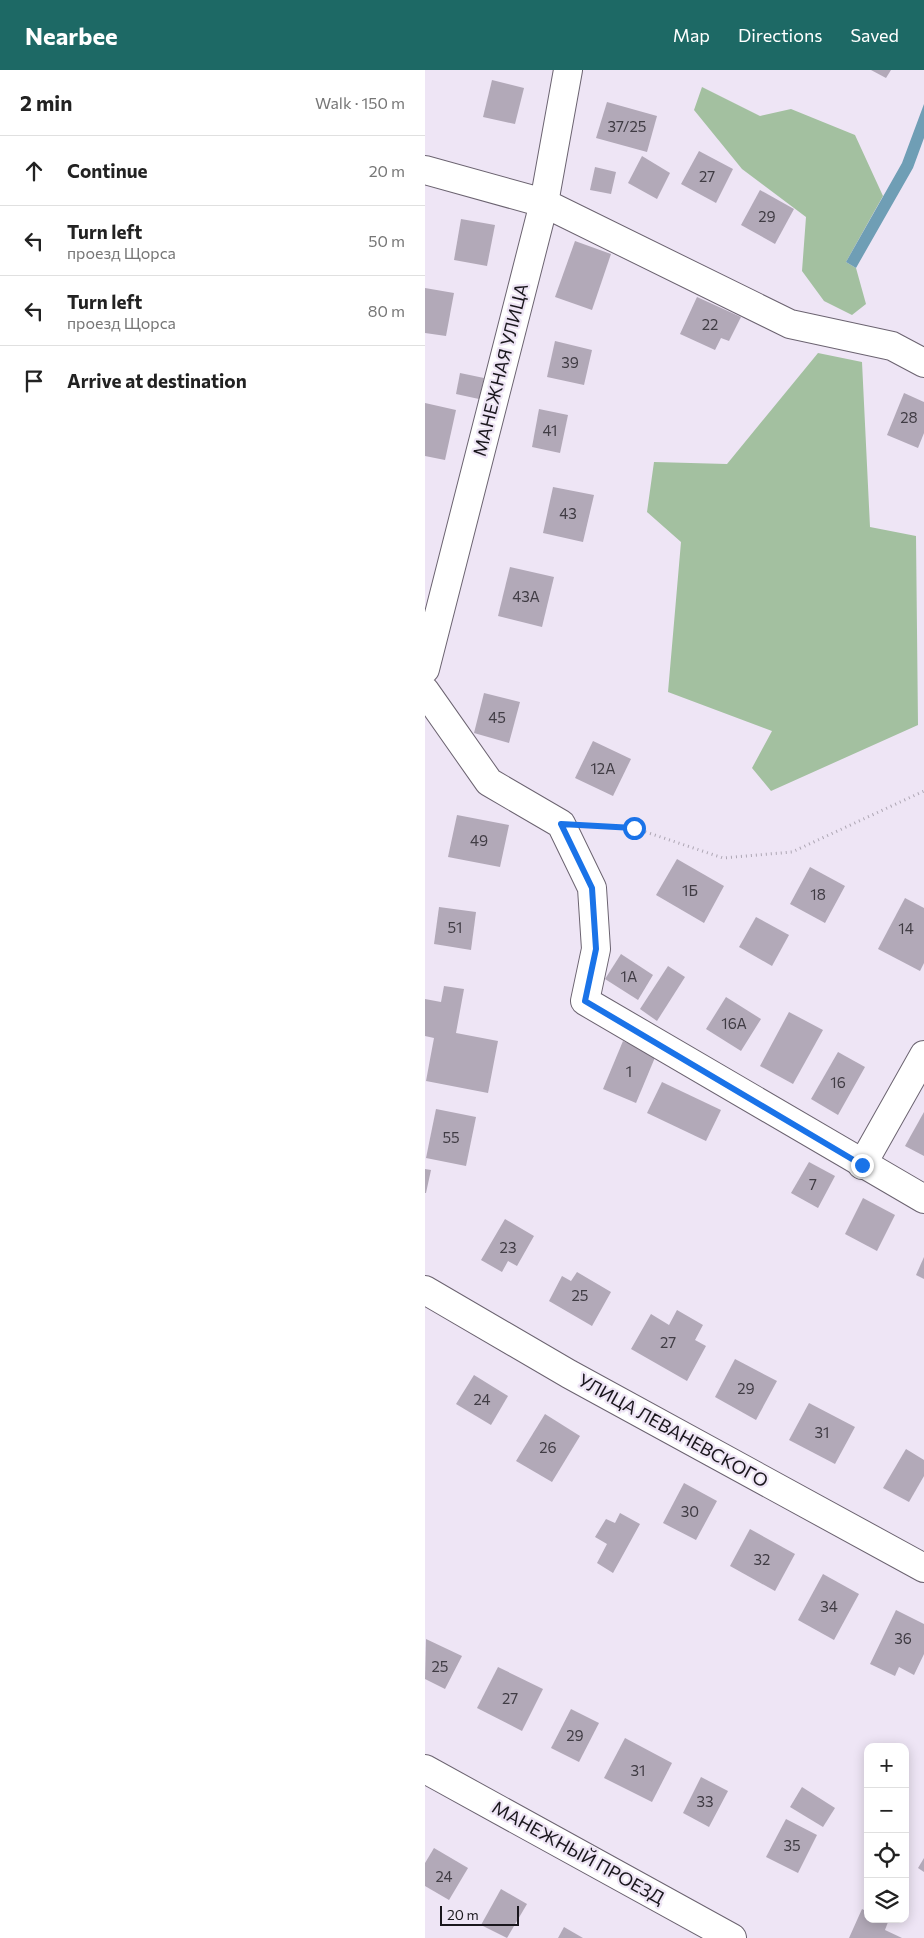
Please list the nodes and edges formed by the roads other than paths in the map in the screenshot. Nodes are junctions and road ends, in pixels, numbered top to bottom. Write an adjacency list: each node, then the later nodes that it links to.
1 (568, 70): 3 (street, МАНЕЖНАЯ УЛИЦА)
2 (425, 170): 3 (street)
3 (544, 203): 4 (street); 5 (street, МАНЕЖНАЯ УЛИЦА)
4 (924, 363)
5 (425, 669)
6 (425, 691): 8 (street)
7 (924, 1055): 8 (street)
8 (862, 1165): 9 (street)
9 (924, 1199)
10 (425, 1290): 11 (street, УЛИЦА ЛЕВАНЕВСКОГО)
11 (924, 1568)
12 (425, 1769): 13 (street, МАНЕЖНЫЙ ПРОЕЗД)
13 (732, 1938)

